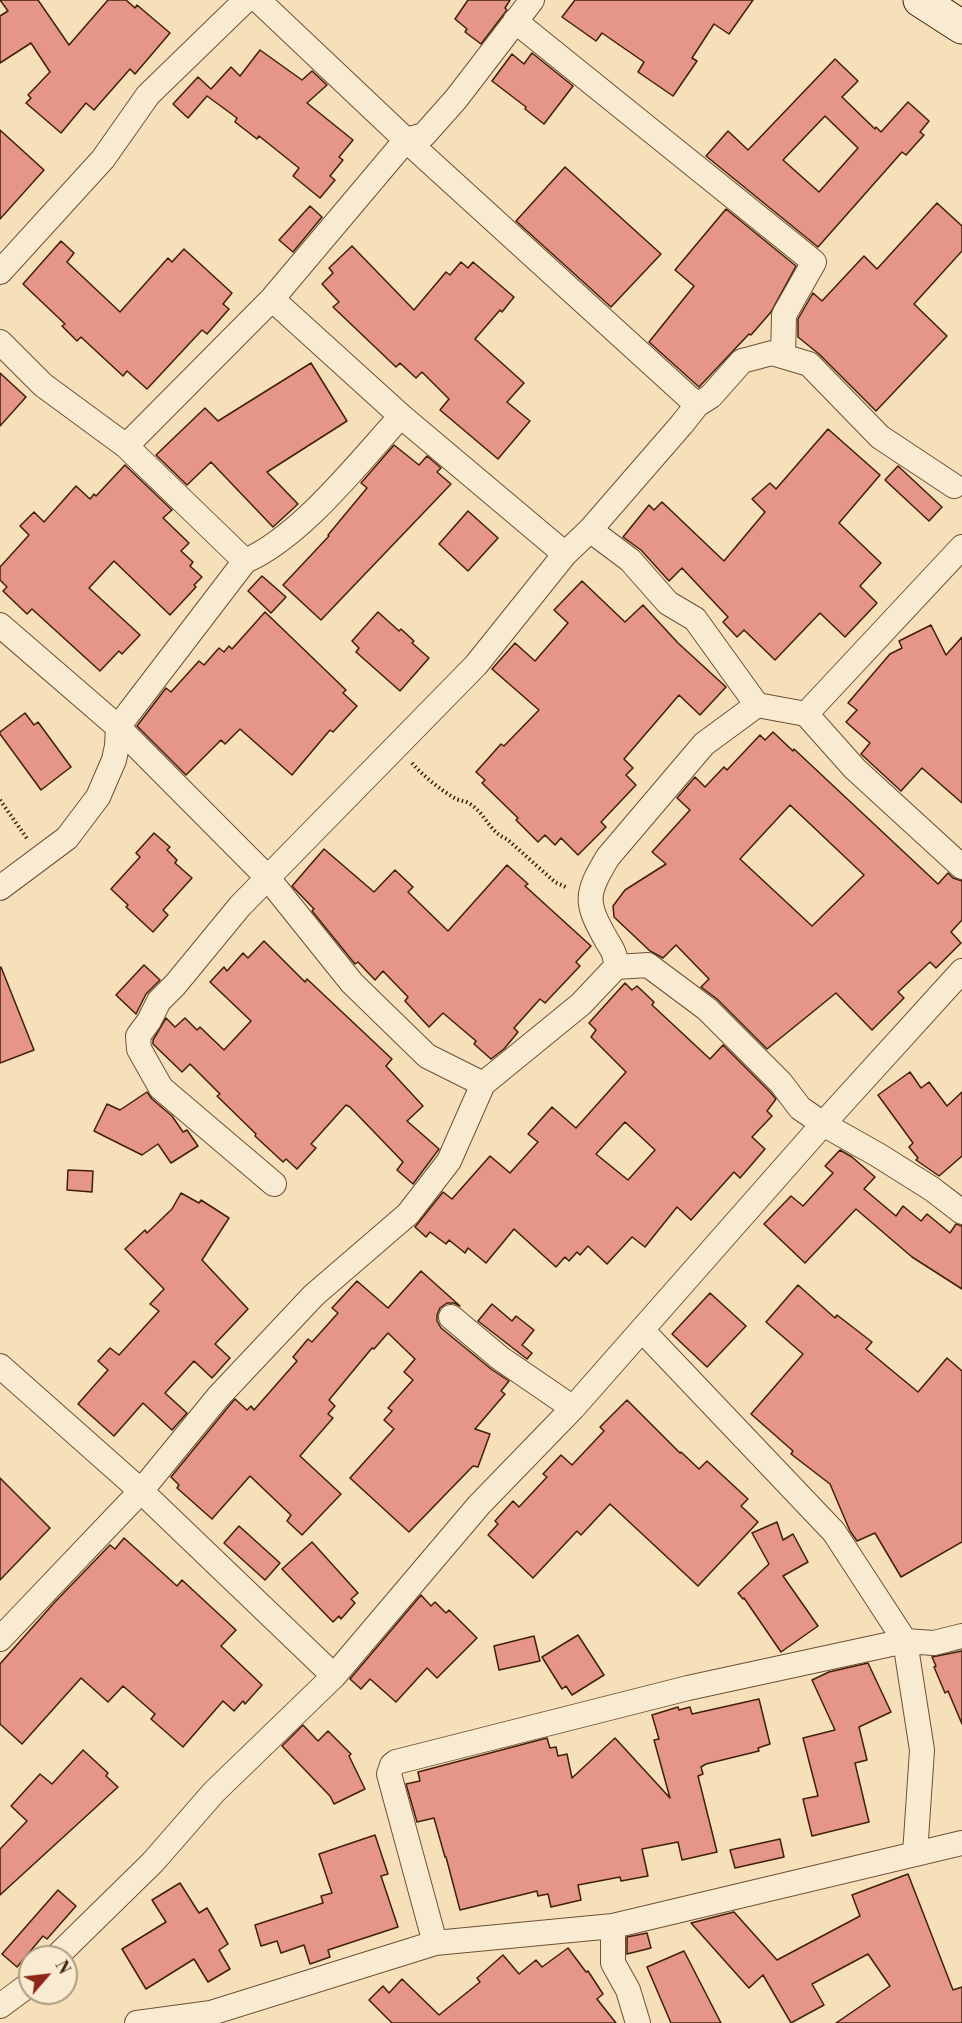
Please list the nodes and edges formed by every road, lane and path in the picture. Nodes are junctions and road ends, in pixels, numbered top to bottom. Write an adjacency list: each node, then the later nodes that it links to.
1 (246, 0): 8 (street)
2 (258, 0): 7 (street)
3 (532, 0): 5 (street)
4 (920, 0): 6 (street)
5 (515, 21): 7 (street); 11 (street)
6 (962, 27)
7 (406, 140): 9 (street); 12 (street)
8 (0, 272)
9 (272, 299): 13 (street); 14 (street)
10 (0, 342): 14 (street)
11 (783, 356): 12 (street); 15 (street)
12 (697, 405): 16 (street)
13 (401, 416): 18 (street); 19 (street)
14 (126, 446): 19 (street)
15 (959, 489)
16 (590, 530): 18 (street); 21 (street)
17 (962, 547): 22 (street)
18 (565, 554): 24 (street)
19 (245, 561): 23 (street)
20 (0, 625): 23 (street)
21 (757, 705): 22 (street); 30 (street)
22 (806, 714): 27 (street)
23 (118, 727): 26 (street); 28 (street)
24 (398, 746): 28 (street); 30 (path)
25 (0, 800): 26 (path)
26 (40, 858): 29 (street)
27 (962, 867)
28 (267, 877): 33 (street); 35 (street)
29 (0, 888)
30 (589, 899): 31 (street)
31 (616, 967): 33 (street); 34 (street)
32 (962, 971): 34 (street)
33 (483, 1084): 41 (street)
34 (823, 1124): 36 (street); 38 (street)
35 (274, 1184)
36 (962, 1212)
37 (451, 1317): 40 (street)
38 (642, 1330): 40 (street); 44 (street)
39 (0, 1366): 41 (street)
40 (573, 1408): 45 (street)
41 (141, 1491): 43 (street); 45 (street)
42 (962, 1636): 44 (street)
43 (0, 1639)
44 (905, 1641): 47 (street); 49 (street)
45 (334, 1676): 50 (street)
46 (962, 1844): 47 (street)
47 (915, 1854): 48 (street)
48 (613, 1926): 49 (street); 54 (street)
49 (435, 1943): 53 (street)
50 (69, 1945)
51 (18, 1993): 52 (street)
52 (0, 2006)
53 (137, 2023)
54 (638, 2023)

